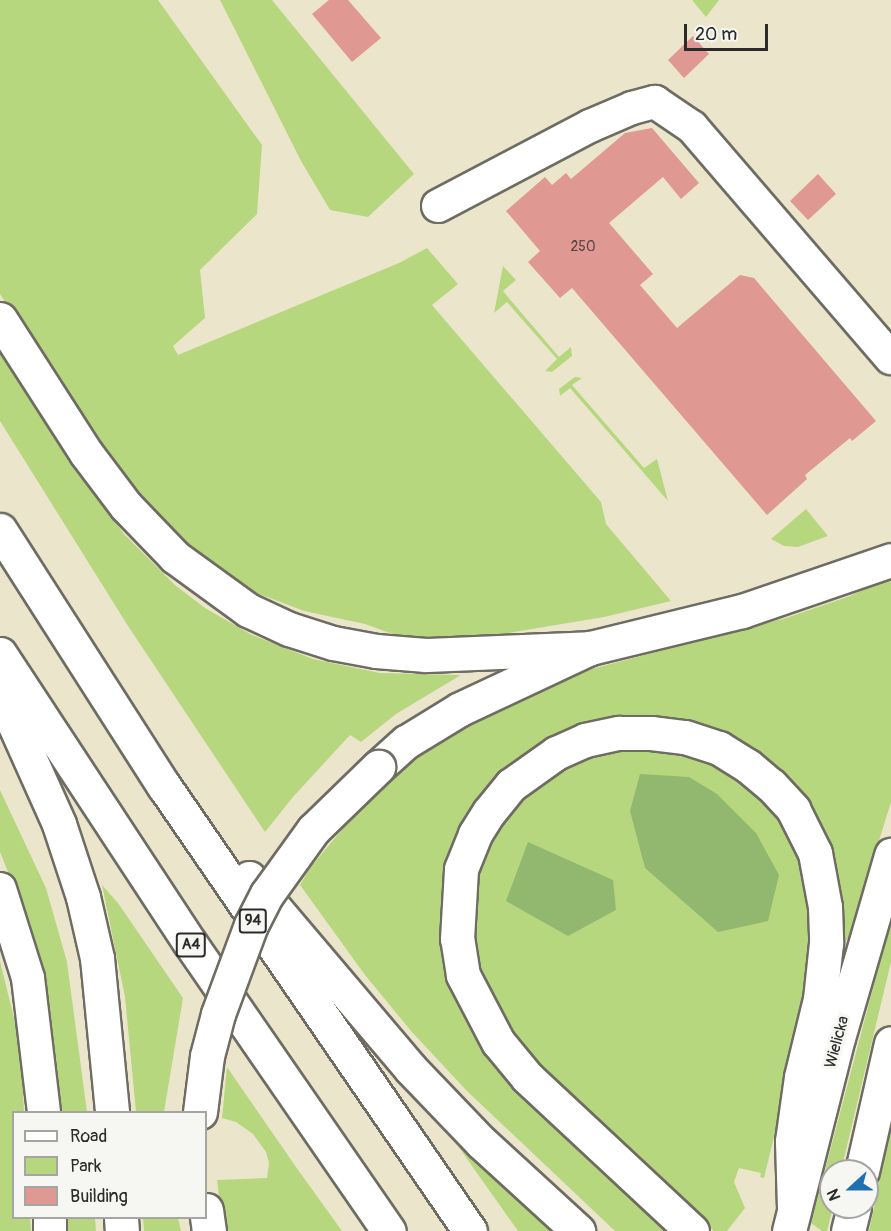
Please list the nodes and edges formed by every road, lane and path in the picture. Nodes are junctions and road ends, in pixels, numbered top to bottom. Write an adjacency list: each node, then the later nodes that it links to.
1 (438, 206): 3 (street)
2 (0, 319): 6 (main road)
3 (891, 358)
4 (0, 530): 9 (main road)
5 (891, 560): 6 (main road)
6 (590, 648): 15 (main road, 94, bridge)
7 (0, 654): 18 (main road, A4)
8 (0, 692): 14 (main road)
9 (164, 786): 19 (main road); 20 (main road)
10 (891, 855): 17 (main road, Wielicka)
11 (0, 889): 13 (street)
12 (891, 1043): 16 (main road)
13 (44, 1111)
14 (112, 1111)
15 (200, 1111)
16 (865, 1159)
17 (791, 1221): 21 (main road)
18 (389, 1231)
19 (470, 1231)
20 (578, 1231)
21 (692, 1231)

